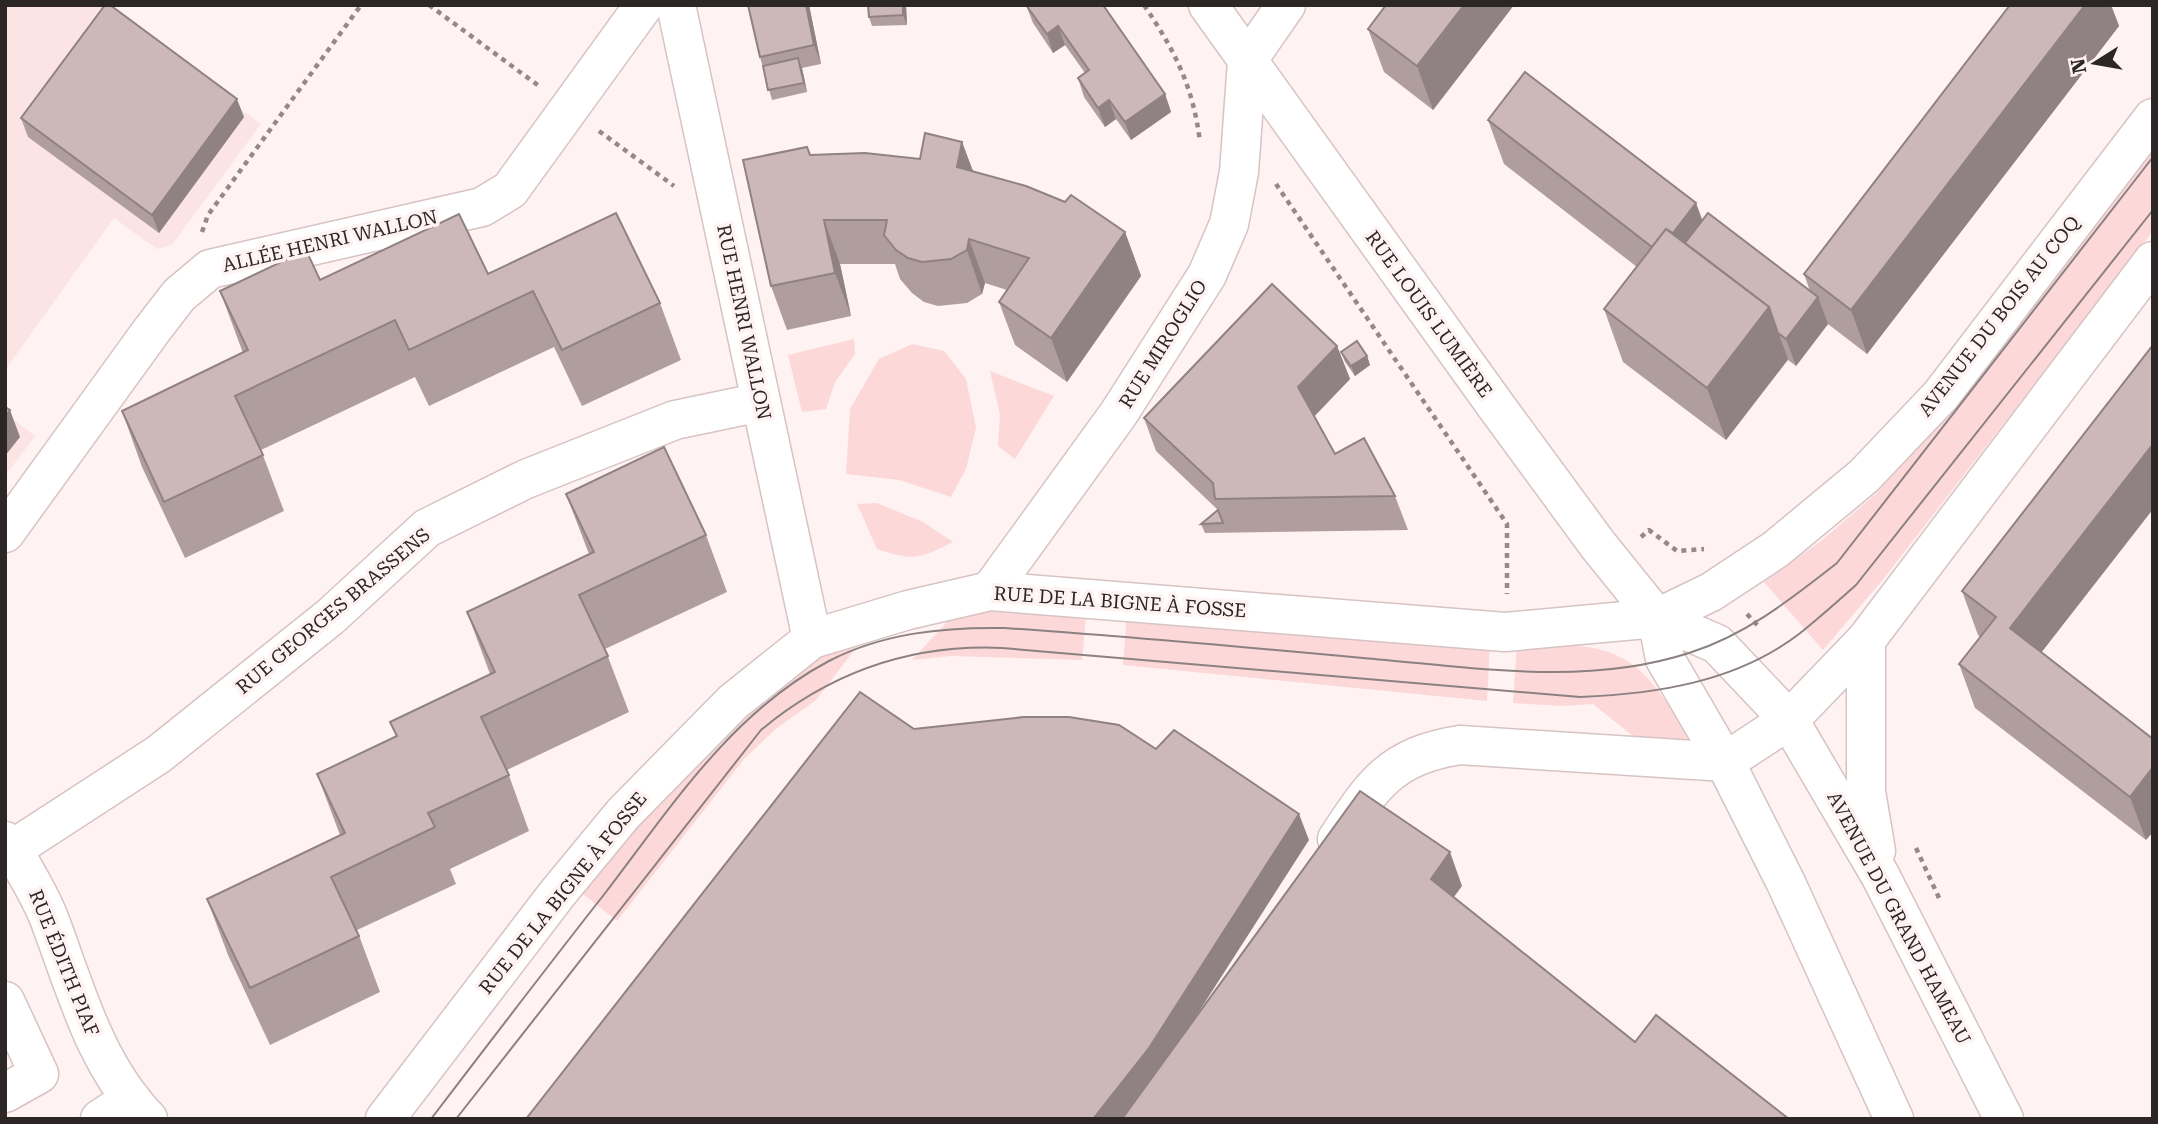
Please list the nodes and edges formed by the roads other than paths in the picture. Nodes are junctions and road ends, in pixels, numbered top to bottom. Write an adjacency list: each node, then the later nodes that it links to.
1 (644, 5): 9 (street, ALLÉE HENRI WALLON)
2 (676, 5): 8 (street, RUE HENRI WALLON)
3 (1208, 5): 5 (street, RUE LOUIS LUMIÈRE)
4 (1286, 5): 5 (street)
5 (1247, 61): 10 (street, RUE MIROGLIO); 11 (street, RUE LOUIS LUMIÈRE)
6 (2153, 118): 11 (street, AVENUE DU BOIS AU COQ)
7 (2153, 261): 13 (street)
8 (761, 402): 12 (street, RUE HENRI WALLON); 16 (street, RUE GEORGES BRASSENS)
9 (5, 533)
10 (990, 591): 11 (street, RUE DE LA BIGNE À FOSSE); 12 (street, RUE DE LA BIGNE À FOSSE)
11 (1657, 618): 14 (street, AVENUE DU GRAND HAMEAU); 15 (street)
12 (812, 639): 22 (street, RUE DE LA BIGNE À FOSSE)
13 (1866, 640): 14 (street); 18 (street)
14 (1789, 720): 15 (street); 18 (street, AVENUE DU GRAND HAMEAU)
15 (1725, 762): 17 (street); 23 (street)
16 (9, 845): 21 (street, RUE ÉDITH PIAF)
17 (1317, 868)
18 (1880, 875): 24 (street, AVENUE DU GRAND HAMEAU)
19 (5, 1001): 20 (street)
20 (5, 1093)
21 (126, 1112)
22 (385, 1119)
23 (1894, 1119)
24 (2004, 1119)

